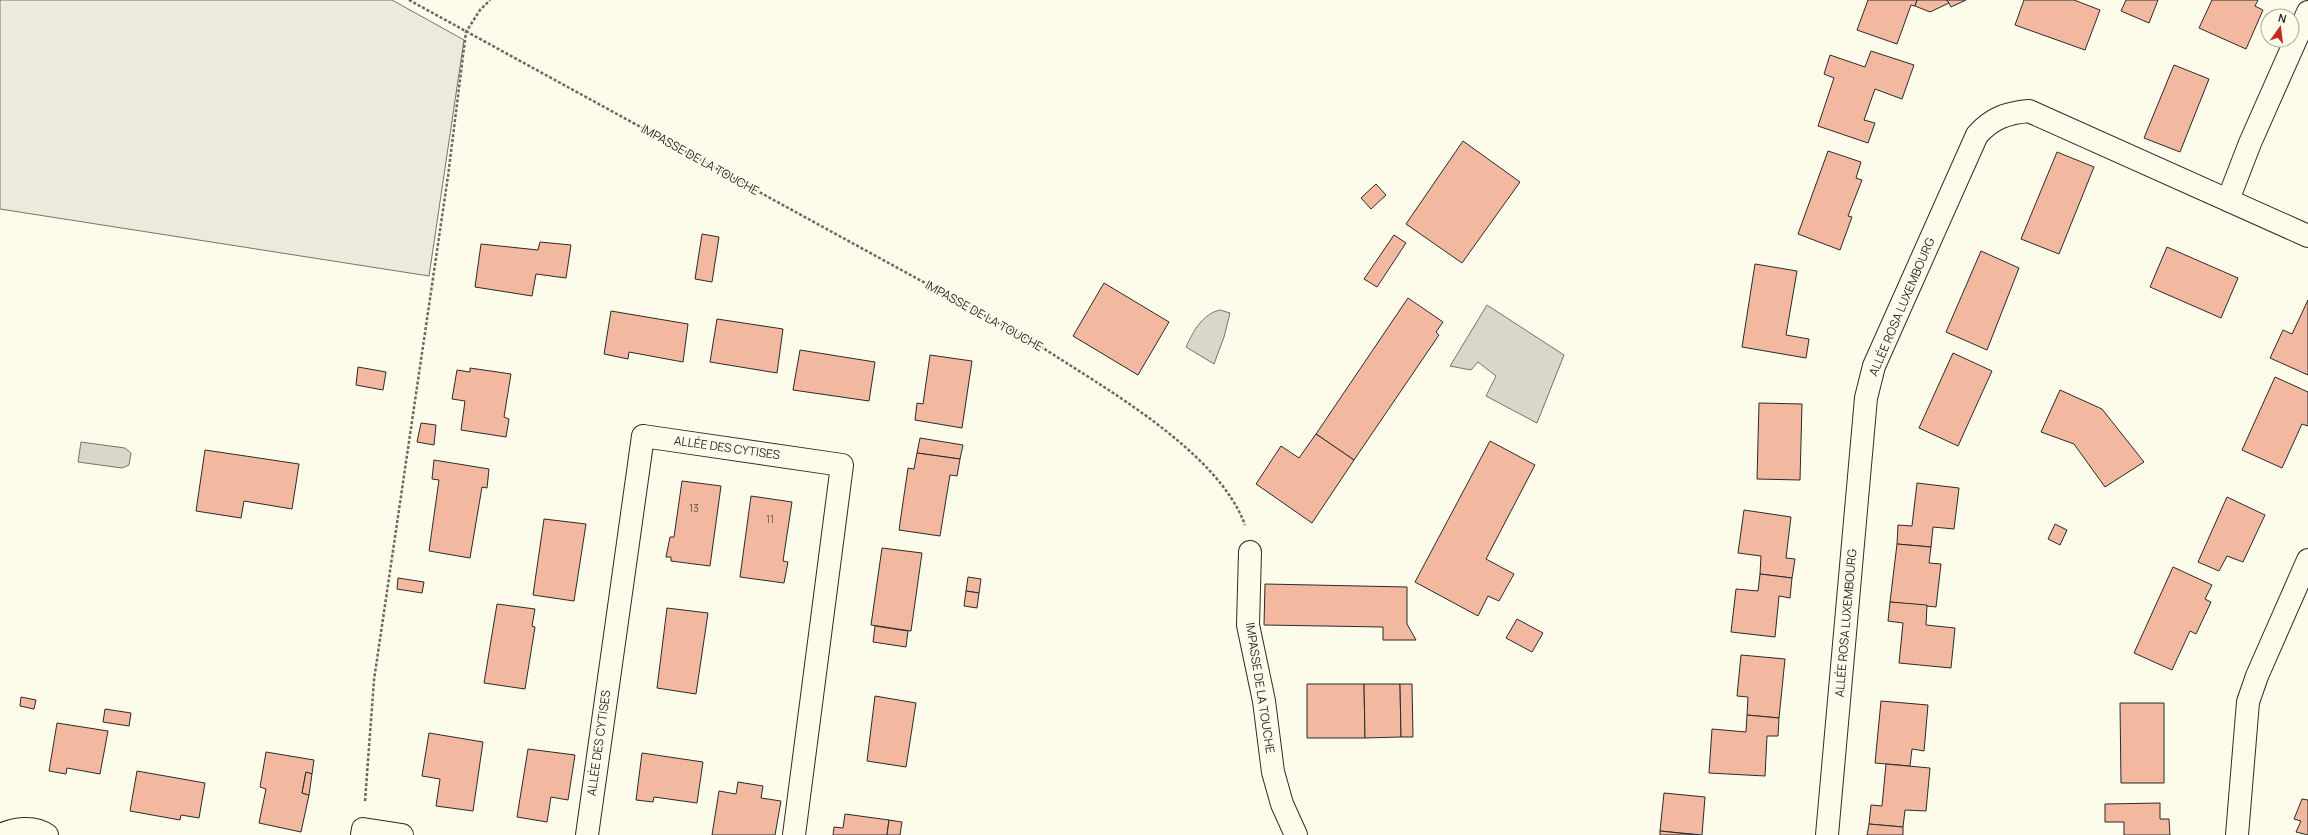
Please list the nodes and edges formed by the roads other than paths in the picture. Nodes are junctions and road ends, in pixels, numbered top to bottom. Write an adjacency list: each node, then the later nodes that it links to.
1 (2308, 12): 2 (street)
2 (2228, 200): 3 (street, ALLÉE ROSA LUXEMBOURG); 13 (street, ALLÉE ROSA LUXEMBOURG)
3 (2308, 236)
4 (1250, 552): 12 (street, IMPASSE DE LA TOUCHE)
5 (2308, 560): 14 (street)
6 (363, 832): 9 (street)
7 (51, 834): 8 (street)
8 (0, 835)
9 (402, 835)
10 (587, 835): 11 (street, ALLÉE DES CYTISES)
11 (794, 835)
12 (1296, 835)
13 (1827, 835)
14 (2237, 835)

